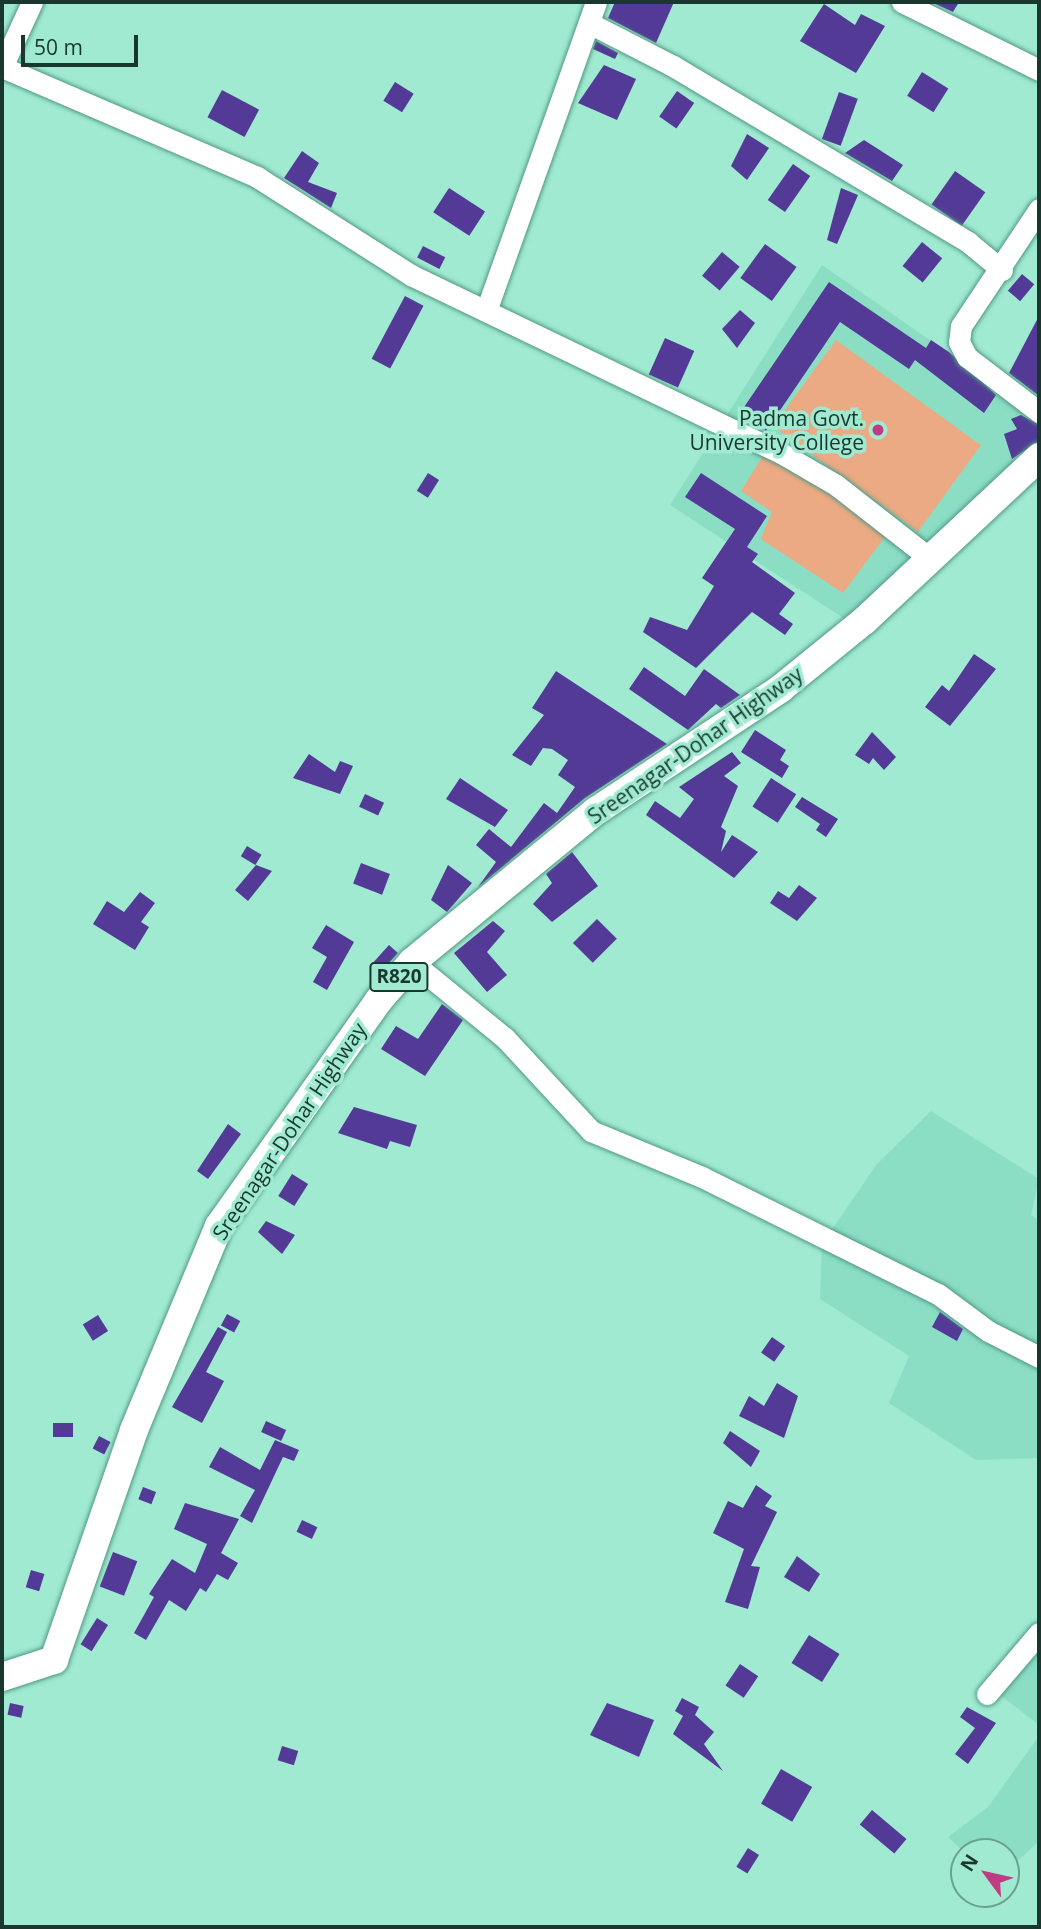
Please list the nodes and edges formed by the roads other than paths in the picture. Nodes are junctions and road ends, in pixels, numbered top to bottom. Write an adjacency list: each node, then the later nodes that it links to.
1 (32, 2): 5 (street)
2 (596, 2): 4 (street)
3 (902, 2): 6 (street)
4 (589, 23): 8 (street); 9 (street)
5 (2, 67): 9 (street)
6 (1039, 71)
7 (1039, 209): 8 (street)
8 (1002, 270): 10 (street)
9 (485, 312): 12 (street)
10 (1039, 412)
11 (1039, 457): 12 (main road, Sreenagar-Dohar Highway / R820)
12 (928, 557): 13 (main road, Sreenagar-Dohar Highway / R820)
13 (412, 962): 14 (street); 16 (main road, Sreenagar-Dohar Highway / R820)
14 (1039, 1357)
15 (1039, 1633): 17 (street)
16 (2, 1677)
17 (987, 1694)

